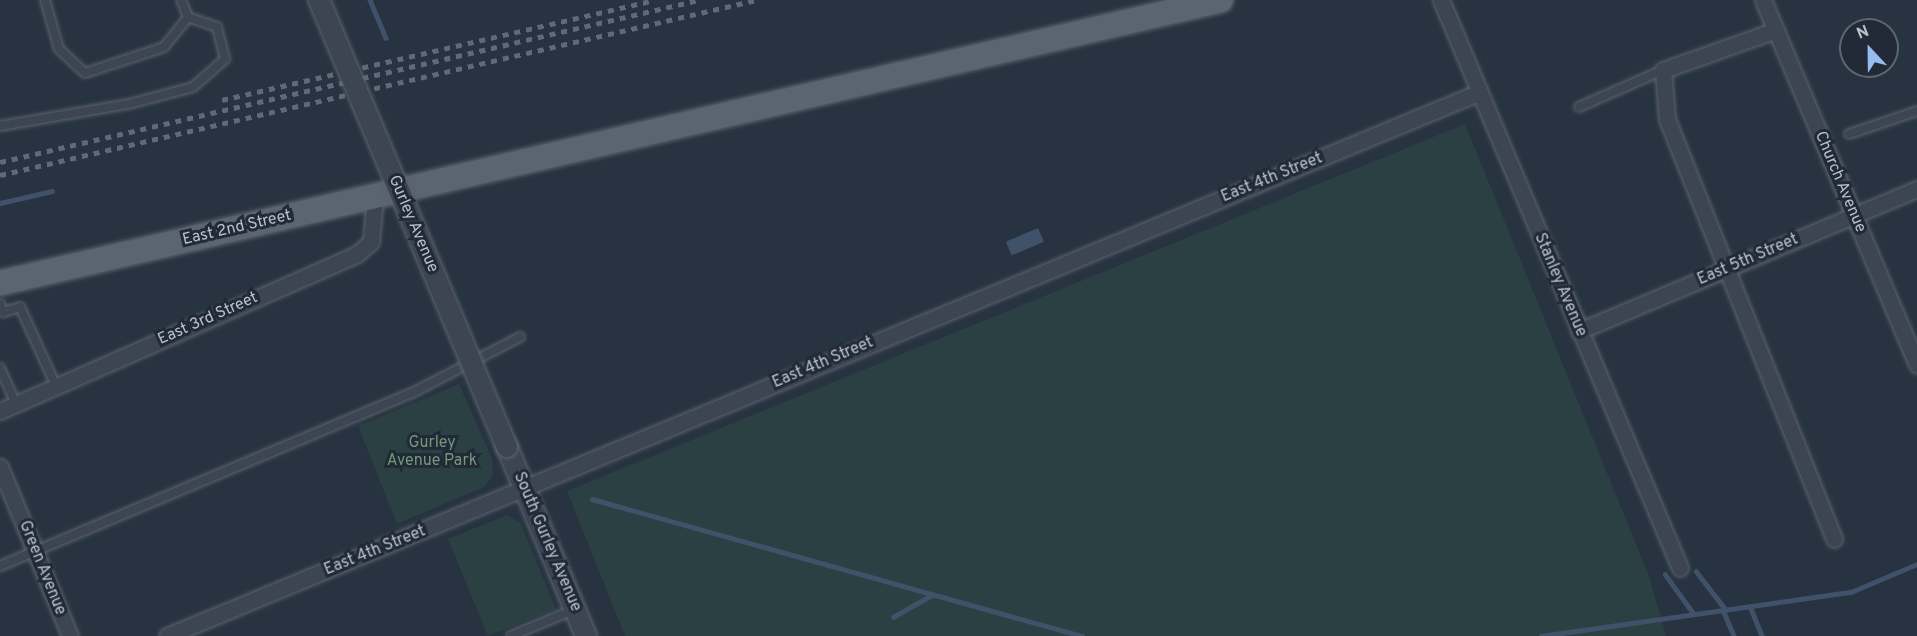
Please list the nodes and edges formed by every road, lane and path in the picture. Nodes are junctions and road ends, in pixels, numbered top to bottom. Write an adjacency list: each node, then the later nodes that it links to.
1 (45, 0): 7 (lane)
2 (181, 0): 7 (lane)
3 (319, 0): 28 (street, Gurley Avenue, bridge)
4 (1221, 0): 16 (main road, East 2nd Street)
5 (1441, 0): 10 (street, Stanley Avenue)
6 (1763, 0): 8 (street, Church Avenue)
7 (188, 17): 13 (lane)
8 (1776, 30): 9 (street); 17 (street, Church Avenue)
9 (1663, 70): 11 (lane); 18 (street)
10 (1480, 92): 21 (street, Stanley Avenue); 30 (street, East 4th Street)
11 (1579, 107)
12 (1917, 111): 14 (lane)
13 (0, 126)
14 (1849, 134)
15 (1917, 189): 17 (street, East 5th Street)
16 (375, 197): 19 (main road, East 2nd Street); 25 (street, East 3rd Street)
17 (1854, 216): 18 (street, East 5th Street); 23 (street, Church Avenue)
18 (1726, 268): 21 (street, East 5th Street); 31 (street)
19 (0, 282)
20 (1, 310): 25 (lane)
21 (1579, 331): 34 (street, Stanley Avenue)
22 (520, 337): 32 (lane)
23 (1917, 365)
24 (0, 368): 26 (lane)
25 (56, 386): 26 (street, East 3rd Street)
26 (16, 404): 27 (street, East 3rd Street)
27 (0, 411)
28 (507, 447): 30 (street, South Gurley Avenue)
29 (0, 467): 32 (street, Green Avenue)
30 (525, 489): 35 (street, South Gurley Avenue); 37 (street, East 4th Street)
31 (1834, 539)
32 (35, 552): 33 (lane); 36 (street, Green Avenue)
33 (0, 566)
34 (1680, 568)
35 (575, 609): 38 (lane); 39 (street, South Gurley Avenue)
36 (70, 636)
37 (167, 636)
38 (511, 636)
39 (586, 636)

